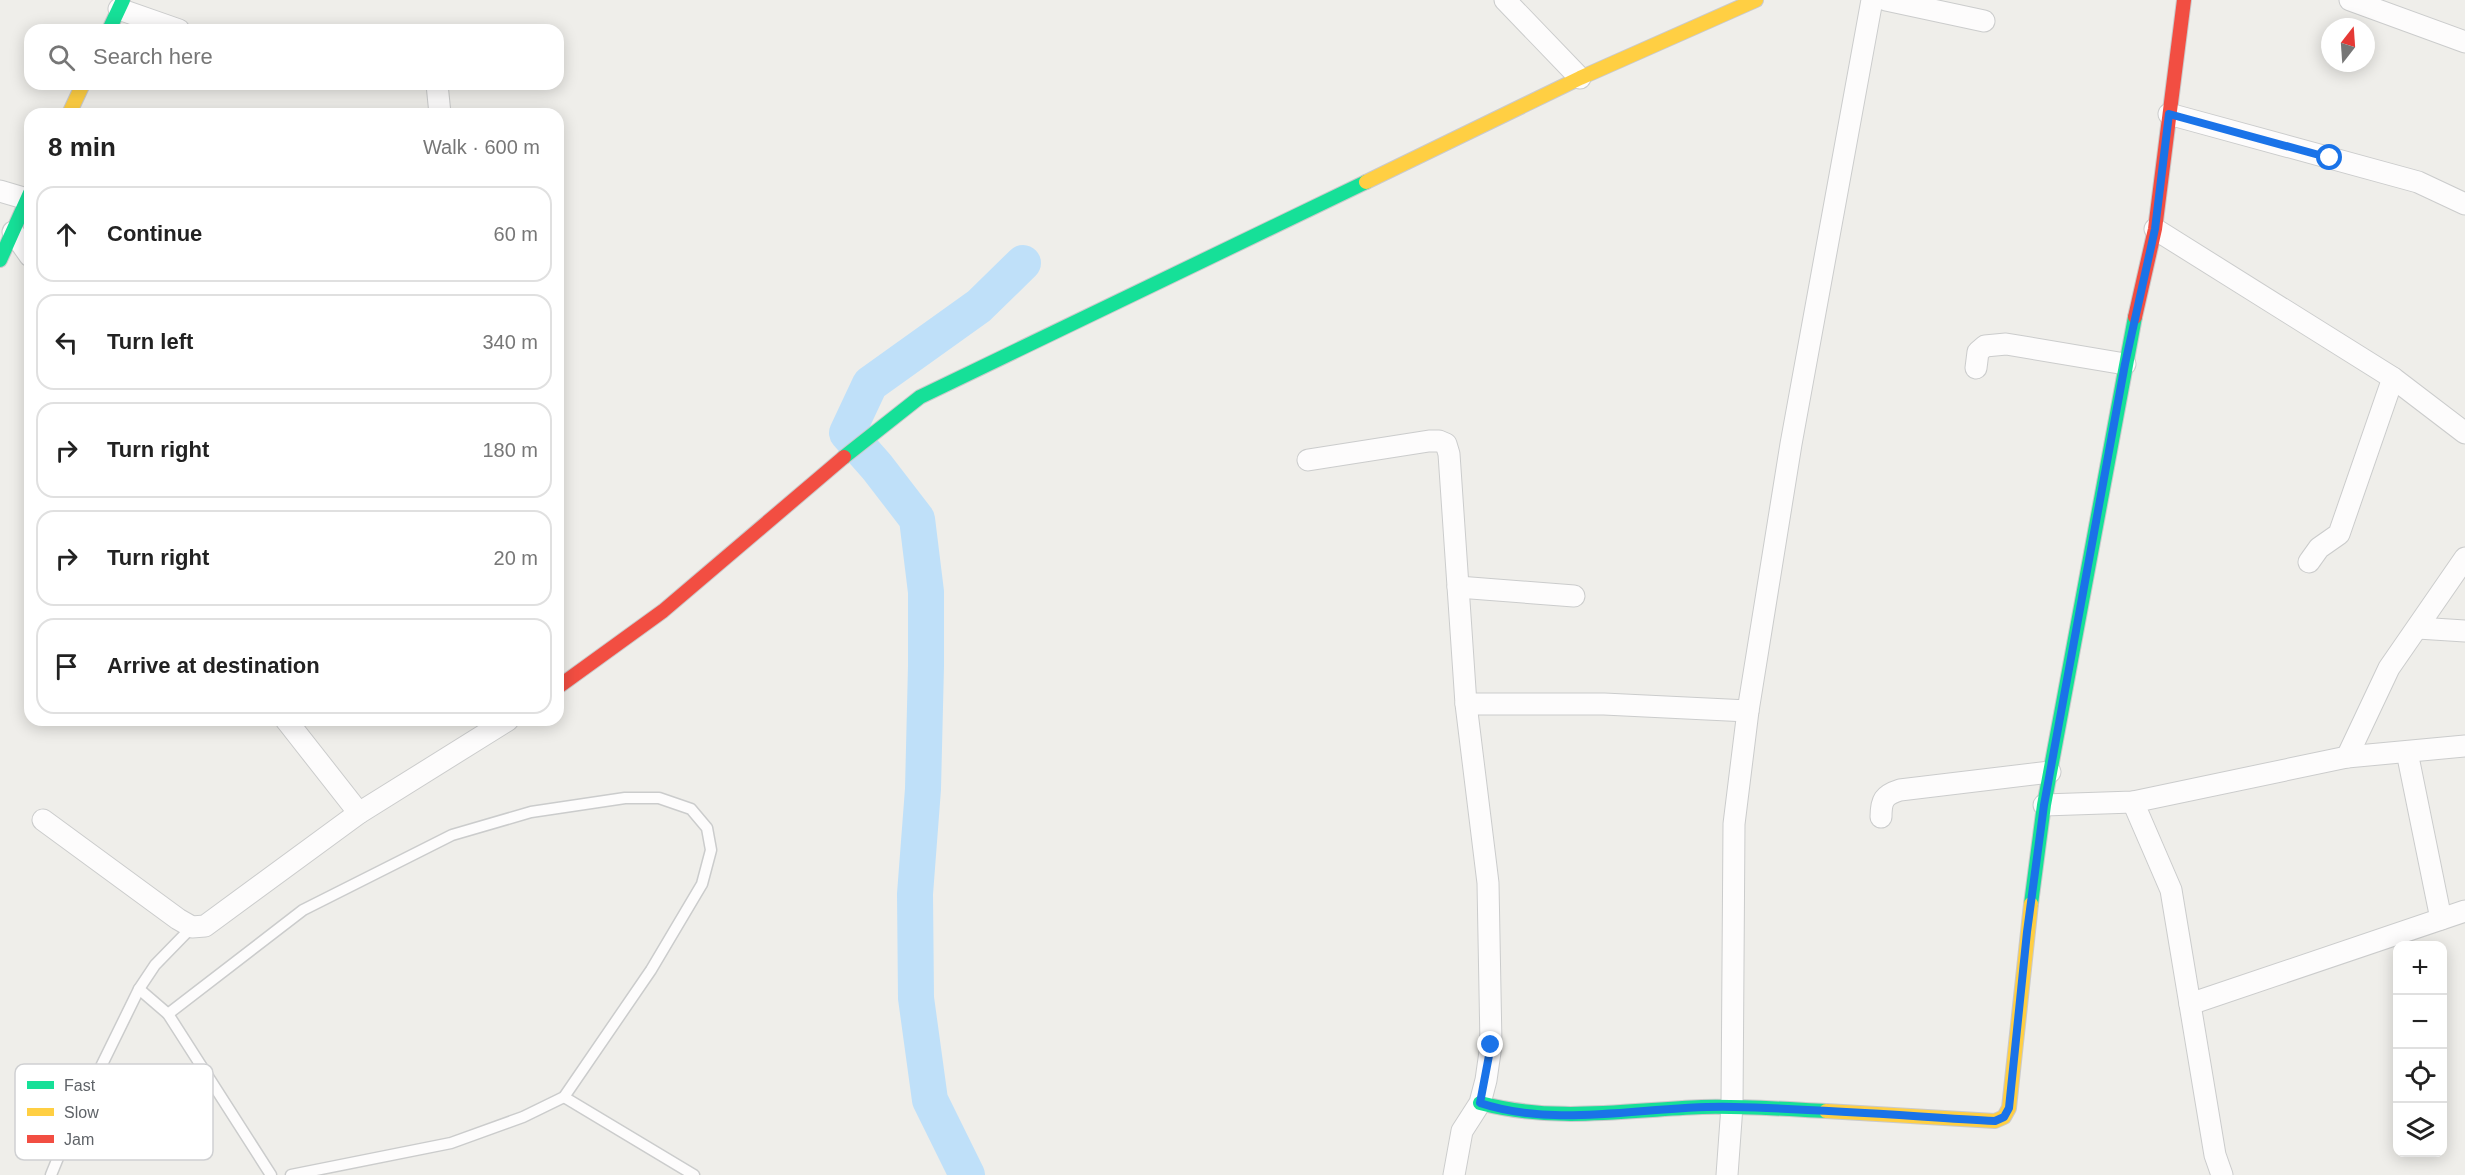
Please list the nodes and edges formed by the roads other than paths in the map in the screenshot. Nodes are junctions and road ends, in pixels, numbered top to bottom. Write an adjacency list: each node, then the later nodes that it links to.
1 (1505, 0): 12 (street)
2 (1756, 0): 12 (main road)
3 (1872, 0): 39 (street)
4 (1886, 0): 8 (street)
5 (2184, 0): 17 (main road)
6 (2350, 0): 11 (street)
7 (121, 4): 9 (main road); 10 (street)
8 (1984, 21)
9 (112, 24)
10 (166, 24)
11 (2465, 42)
12 (1580, 78): 37 (main road)
13 (80, 90): 15 (main road)
14 (438, 90): 16 (street)
15 (72, 108)
16 (439, 108)
17 (2169, 114): 20 (street); 22 (main road)
18 (0, 191): 19 (street)
19 (24, 195)
20 (2465, 204)
21 (24, 207): 23 (main road)
22 (2155, 229): 26 (main road); 28 (street)
23 (13, 232): 24 (street); 25 (main road)
24 (24, 248)
25 (0, 260)
26 (2125, 364): 27 (street); 45 (main road)
27 (1976, 368)
28 (2393, 378): 29 (street); 32 (street)
29 (2465, 433)
30 (1308, 460): 33 (street)
31 (2465, 558): 35 (street)
32 (2309, 562)
33 (1458, 587): 34 (street); 38 (street)
34 (1574, 597)
35 (2418, 628): 36 (street); 44 (street)
36 (2465, 631)
37 (564, 683)
38 (1466, 704): 39 (street); 61 (street)
39 (1748, 711): 62 (street)
40 (291, 726): 48 (street)
41 (498, 726): 48 (street)
42 (2465, 746): 43 (street)
43 (2406, 752): 44 (street); 52 (street)
44 (2347, 757): 46 (street)
45 (2050, 772): 47 (main road); 49 (street)
46 (2133, 802): 47 (street); 55 (street)
47 (2044, 805): 62 (main road)
48 (359, 813): 53 (street)
49 (1881, 817)
50 (43, 820): 53 (street)
51 (2465, 912): 52 (street)
52 (2441, 919): 55 (street)
53 (192, 927): 54 (lane)
54 (139, 989): 56 (lane); 57 (lane)
55 (2190, 1004): 70 (street)
56 (168, 1014): 58 (lane); 60 (lane)
57 (102, 1064)
58 (200, 1064)
59 (213, 1084): 65 (lane)
60 (564, 1096): 66 (lane); 67 (lane)
61 (1480, 1103): 62 (main road); 68 (street)
62 (1732, 1106): 69 (street)
63 (57, 1160): 64 (lane)
64 (51, 1175)
65 (271, 1175)
66 (291, 1175)
67 (694, 1175)
68 (1454, 1175)
69 (1727, 1175)
70 (2222, 1175)

